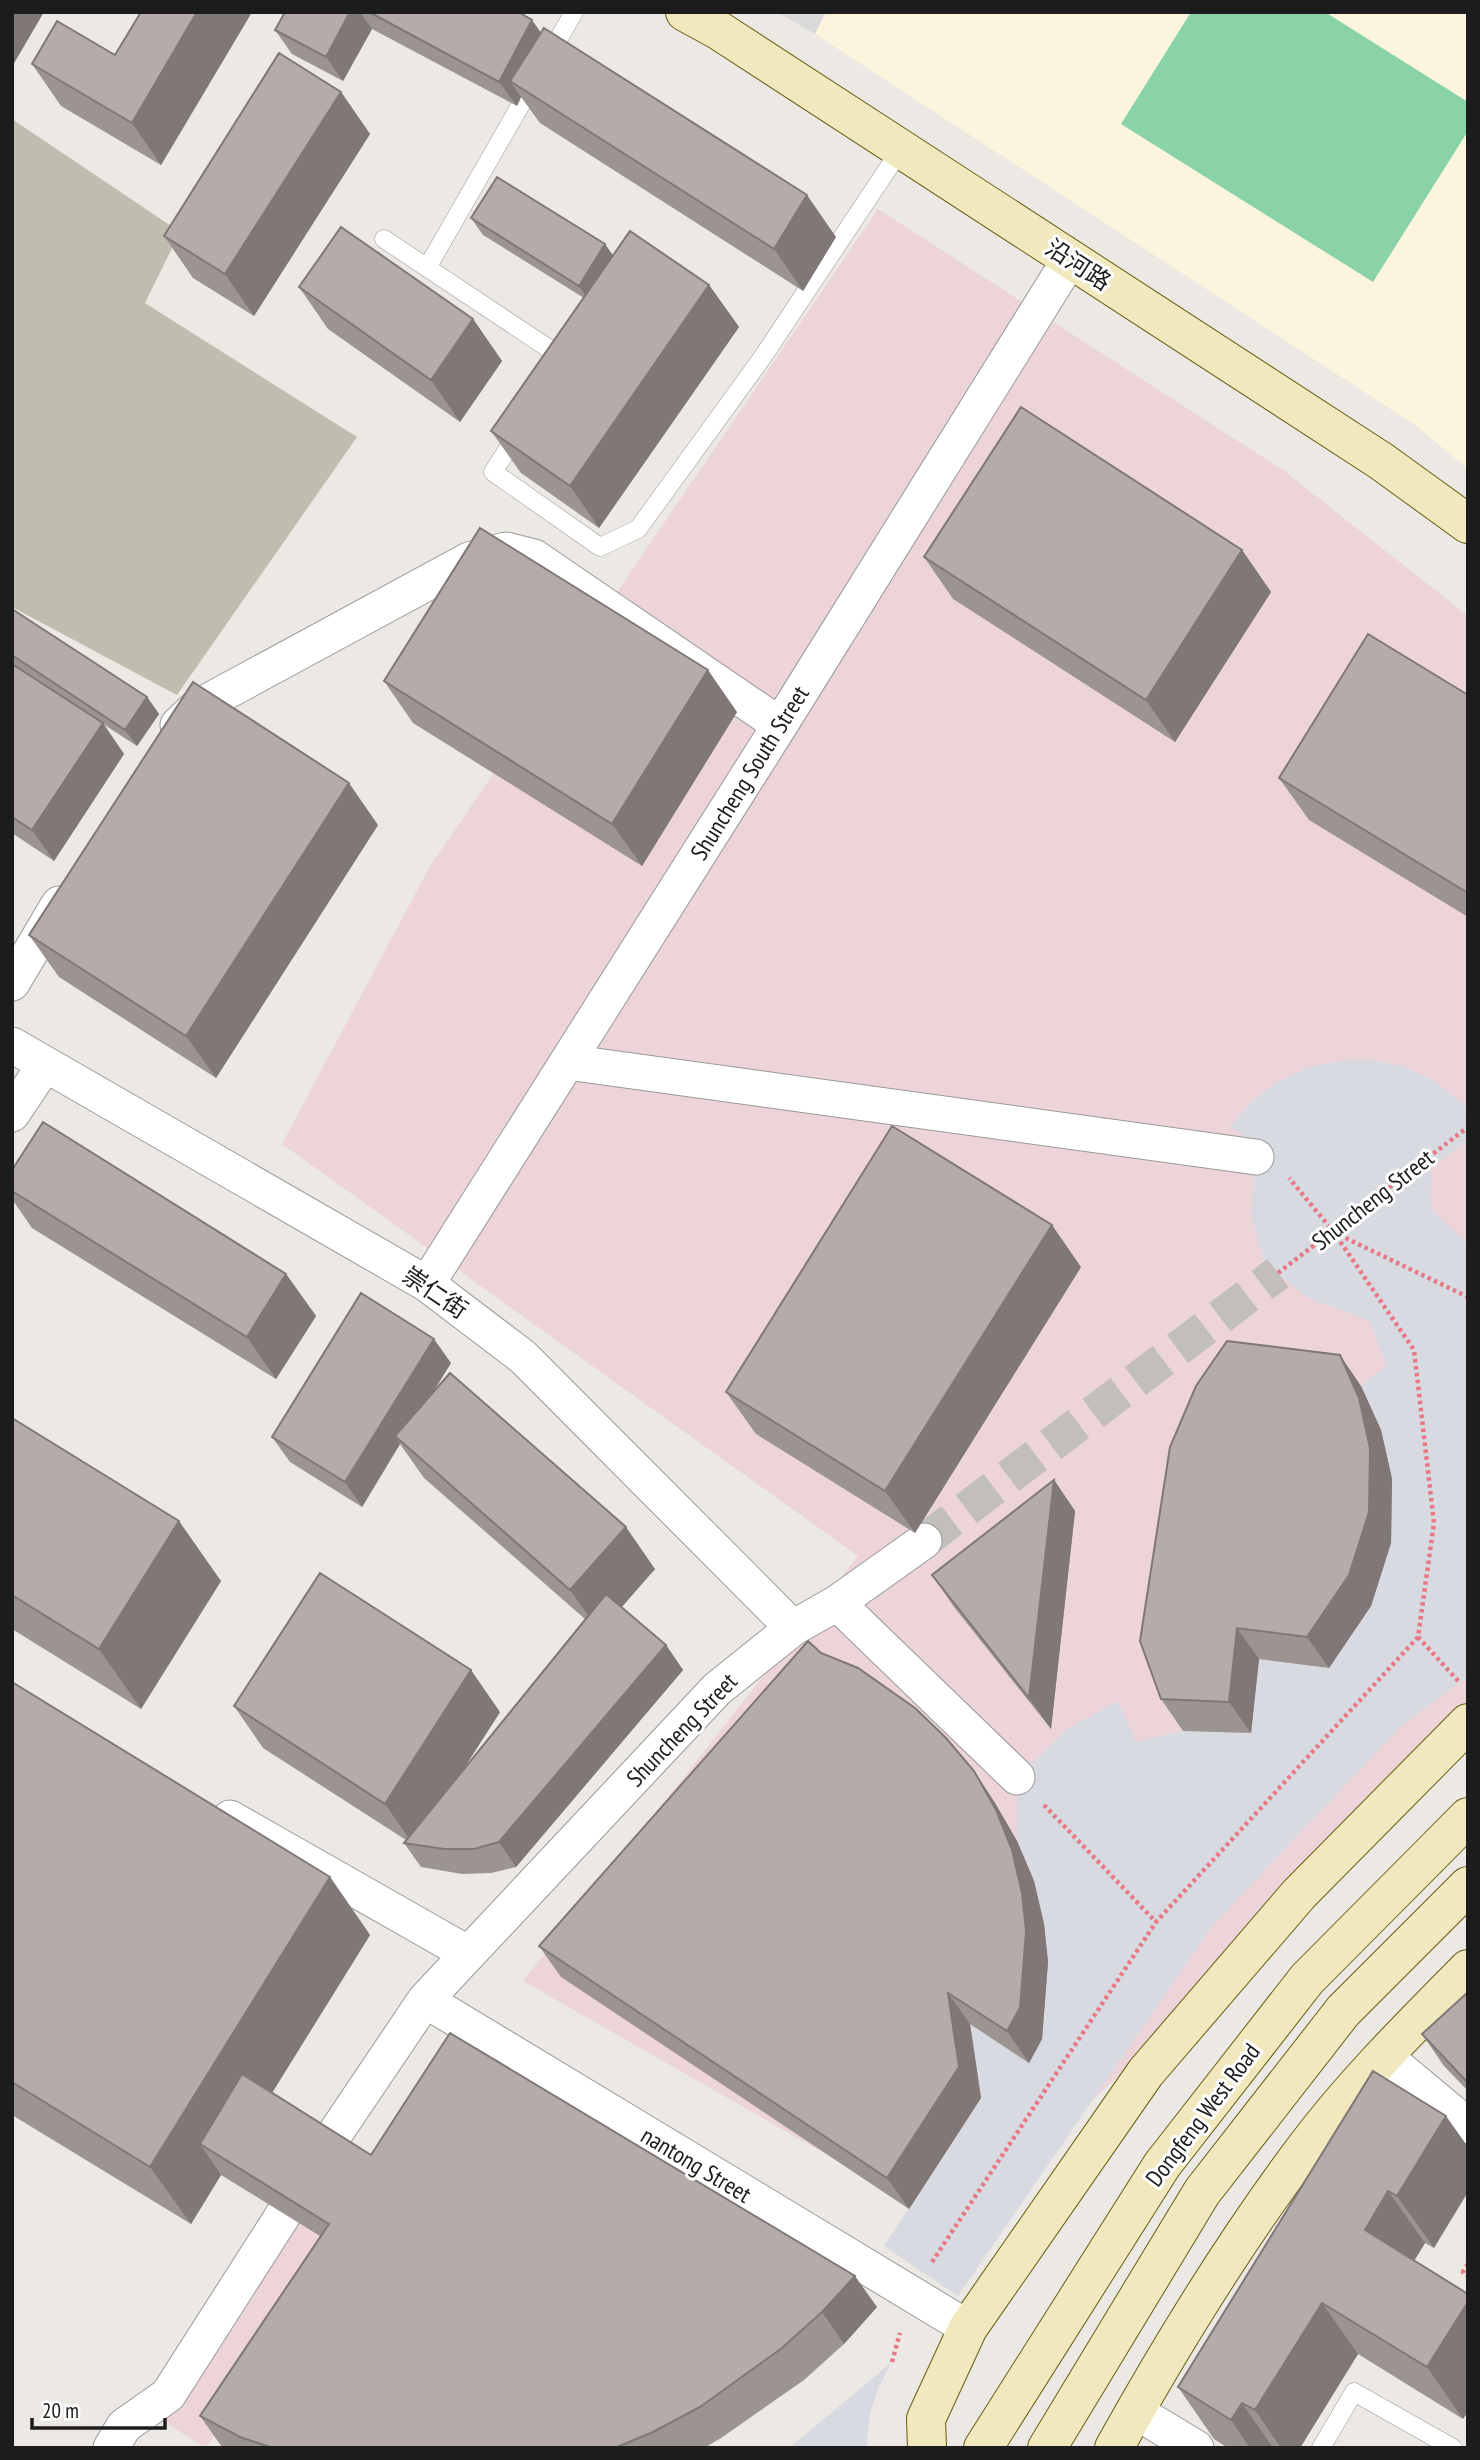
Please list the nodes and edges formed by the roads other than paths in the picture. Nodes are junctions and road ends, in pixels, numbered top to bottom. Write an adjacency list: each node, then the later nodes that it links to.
1 (574, 12): 6 (lane)
2 (685, 12): 3 (main road, 沿河路)
3 (901, 149): 5 (main road, 沿河路); 8 (lane)
4 (384, 239): 6 (lane)
5 (1070, 259): 9 (main road, 沿河路); 10 (street, Shuncheng South Street)
6 (427, 268): 7 (lane)
7 (560, 371)
8 (530, 416)
9 (1468, 524)
10 (780, 725): 11 (street); 15 (street, Shuncheng South Street)
11 (157, 744)
12 (73, 879): 13 (street)
13 (12, 983)
14 (12, 1045): 16 (street, 崇仁街)
15 (567, 1062): 18 (street); 19 (street, Shuncheng South Street)
16 (44, 1066): 17 (street); 19 (street, 崇仁街)
17 (12, 1114)
18 (1256, 1157)
19 (427, 1284): 22 (street, 崇仁街)
20 (925, 1541): 21 (street, Shuncheng Street)
21 (837, 1603): 22 (street, Shuncheng Street); 24 (street)
22 (793, 1628): 28 (street, Shuncheng Street)
23 (1468, 1723): 35 (main road)
24 (1017, 1777)
25 (206, 1805): 28 (street)
26 (1468, 1817): 39 (main road, Dongfeng West Road)
27 (1468, 1886): 40 (main road, Dongfeng West Road)
28 (467, 1953): 30 (street, Shuncheng Street)
29 (1468, 1969): 31 (main road)
30 (425, 2000): 33 (street, Shuncheng Street); 35 (street, nantong Street)
31 (1383, 2055): 32 (street); 36 (main road)
32 (1468, 2126)
33 (328, 2144)
34 (283, 2215): 37 (street)
35 (968, 2328): 38 (main road)
36 (1135, 2411): 41 (main road); 42 (street)
37 (111, 2448)
38 (926, 2448)
39 (983, 2448)
40 (1047, 2448)
41 (1114, 2448)
42 (1196, 2448)
43 (1321, 2448): 44 (lane)
44 (1453, 2448)

